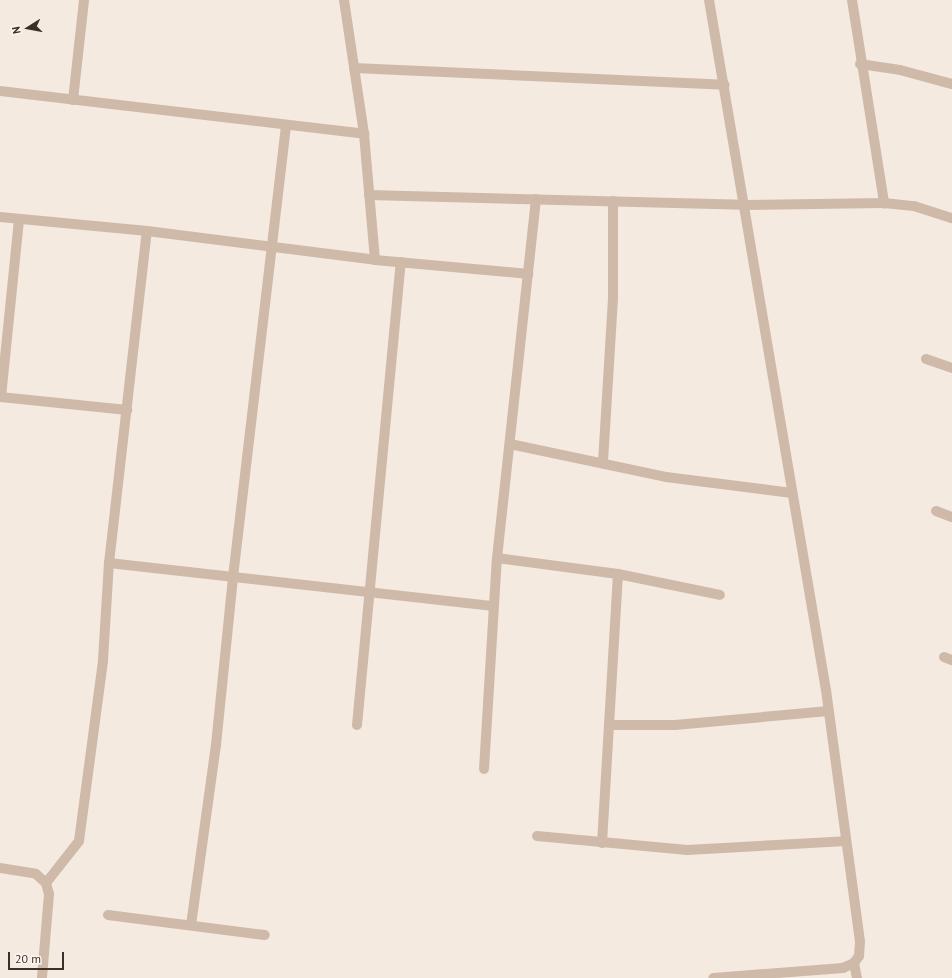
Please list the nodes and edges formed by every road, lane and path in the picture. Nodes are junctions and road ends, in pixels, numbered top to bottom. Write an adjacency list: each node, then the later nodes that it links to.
1 (84, 0): 10 (street)
2 (344, 0): 6 (street)
3 (709, 0): 8 (street)
4 (852, 0): 5 (street)
5 (860, 64): 7 (street); 16 (street)
6 (354, 68): 8 (street); 12 (street)
7 (952, 84)
8 (725, 85): 17 (street)
9 (0, 91): 10 (street)
10 (72, 100): 11 (street)
11 (286, 125): 12 (street); 22 (street)
12 (364, 134): 13 (street)
13 (369, 195): 14 (street); 23 (street)
14 (536, 199): 15 (street); 25 (street)
15 (613, 201): 17 (street); 31 (street)
16 (884, 203): 17 (street); 19 (street)
17 (743, 205): 32 (street)
18 (0, 217): 20 (street)
19 (952, 218)
20 (19, 219): 21 (street); 28 (street)
21 (147, 231): 22 (street); 29 (street)
22 (272, 247): 23 (street); 38 (street)
23 (375, 260): 24 (street)
24 (401, 262): 25 (street); 39 (street)
25 (528, 274): 30 (street)
26 (926, 359): 27 (street)
27 (952, 368)
28 (1, 397): 29 (street)
29 (127, 410): 36 (street)
30 (510, 444): 31 (street); 35 (street)
31 (603, 462): 32 (street)
32 (792, 493): 42 (street)
33 (936, 511): 34 (street)
34 (952, 517)
35 (497, 558): 37 (street); 41 (street)
36 (109, 563): 38 (street); 50 (street)
37 (618, 574): 40 (street); 44 (street)
38 (233, 577): 39 (street); 52 (street)
39 (369, 592): 41 (street); 43 (street)
40 (720, 595)
41 (494, 606): 45 (street)
42 (828, 711): 44 (street); 47 (street)
43 (357, 725)
44 (609, 725): 48 (street)
45 (484, 769)
46 (537, 836): 48 (street)
47 (846, 841): 48 (street); 54 (street)
48 (602, 843)
49 (0, 868): 50 (street)
50 (46, 883): 55 (street)
51 (108, 915): 52 (street)
52 (191, 925): 53 (street)
53 (265, 935)
54 (854, 963): 56 (street); 57 (street)
55 (42, 978)
56 (713, 978)
57 (857, 978)

